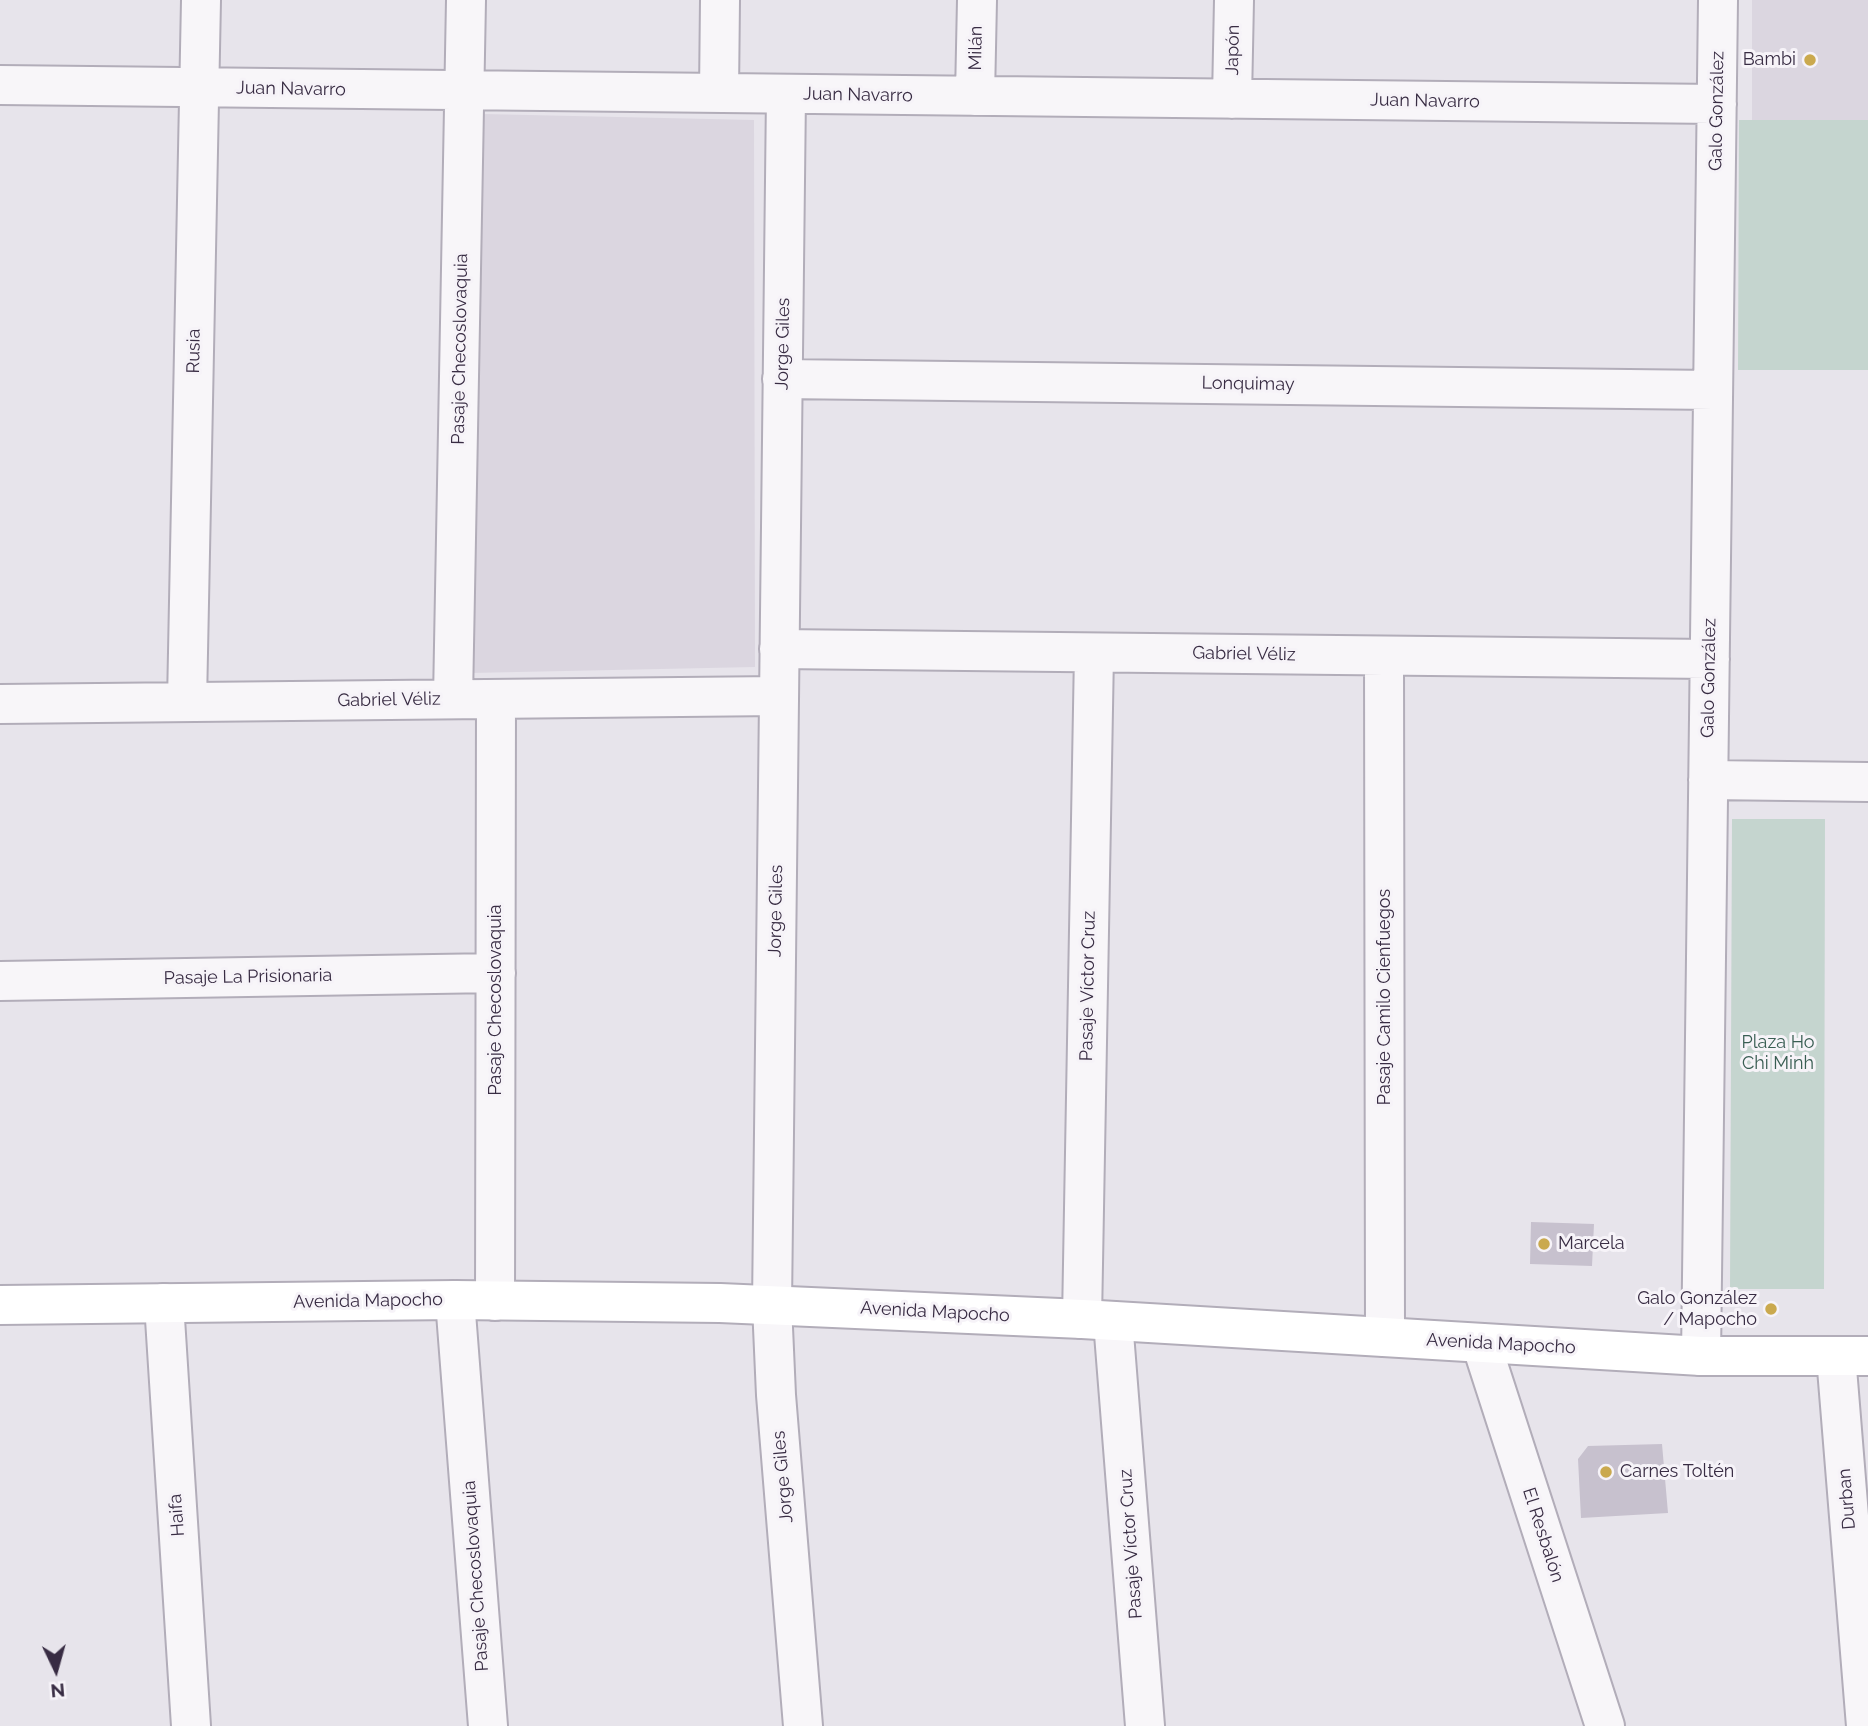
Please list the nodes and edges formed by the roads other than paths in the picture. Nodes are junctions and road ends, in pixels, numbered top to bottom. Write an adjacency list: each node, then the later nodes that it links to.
1 (201, 0): 8 (street, Rusia)
2 (466, 0): 9 (street, Pasaje Checoslovaquia)
3 (720, 0): 10 (street)
4 (978, 0): 12 (street, Milán)
5 (1234, 0): 13 (street, Japón)
6 (1718, 0): 14 (street, Galo González)
7 (0, 85): 8 (street, Juan Navarro)
8 (199, 87): 9 (street, Juan Navarro); 24 (street, Rusia)
9 (464, 90): 10 (street, Juan Navarro); 22 (street, Pasaje Checoslovaquia)
10 (719, 93): 11 (street, Juan Navarro)
11 (786, 94): 12 (street, Juan Navarro); 15 (street, Jorge Giles)
12 (975, 96): 13 (street, Juan Navarro)
13 (1232, 99): 14 (street, Juan Navarro)
14 (1717, 104): 16 (street, Galo González)
15 (782, 379): 16 (street, Lonquimay); 17 (street, Jorge Giles)
16 (1713, 390): 20 (street, Galo González)
17 (779, 649): 18 (street, Gabriel Véliz); 21 (street, Jorge Giles)
18 (1094, 653): 19 (street, Gabriel Véliz); 35 (street, Pasaje Víctor Cruz)
19 (1384, 656): 20 (street, Gabriel Véliz); 36 (street, Pasaje Camilo Cienfuegos)
20 (1710, 659): 26 (street, Galo González)
21 (778, 696): 23 (street, Gabriel Véliz); 34 (street, Jorge Giles)
22 (453, 699): 23 (street, Gabriel Véliz); 24 (street, Gabriel Véliz)
23 (496, 699): 28 (street, Pasaje Checoslovaquia)
24 (187, 702): 25 (street, Gabriel Véliz)
25 (0, 704)
26 (1708, 780): 27 (street); 38 (street, Galo González)
27 (1868, 782)
28 (496, 973): 29 (street, Pasaje La Prisionaria); 31 (street, Pasaje Checoslovaquia)
29 (0, 981)
30 (455, 1300): 31 (main road, Avenida Mapocho); 32 (main road, Avenida Mapocho); 41 (street, Pasaje Checoslovaquia)
31 (495, 1301): 34 (main road, Avenida Mapocho)
32 (164, 1303): 33 (main road, Avenida Mapocho); 40 (street, Haifa)
33 (0, 1305)
34 (772, 1305): 35 (main road, Avenida Mapocho); 42 (street, Jorge Giles)
35 (1098, 1320): 36 (main road, Avenida Mapocho); 43 (street, Pasaje Víctor Cruz)
36 (1385, 1337): 37 (main road, Avenida Mapocho)
37 (1481, 1343): 38 (main road, Avenida Mapocho); 44 (street, El Resbalón)
38 (1701, 1356): 39 (main road, Avenida Mapocho)
39 (1852, 1356): 45 (street, Durban)
40 (191, 1726)
41 (488, 1726)
42 (803, 1726)
43 (1145, 1726)
44 (1605, 1726)
45 (1866, 1726)

